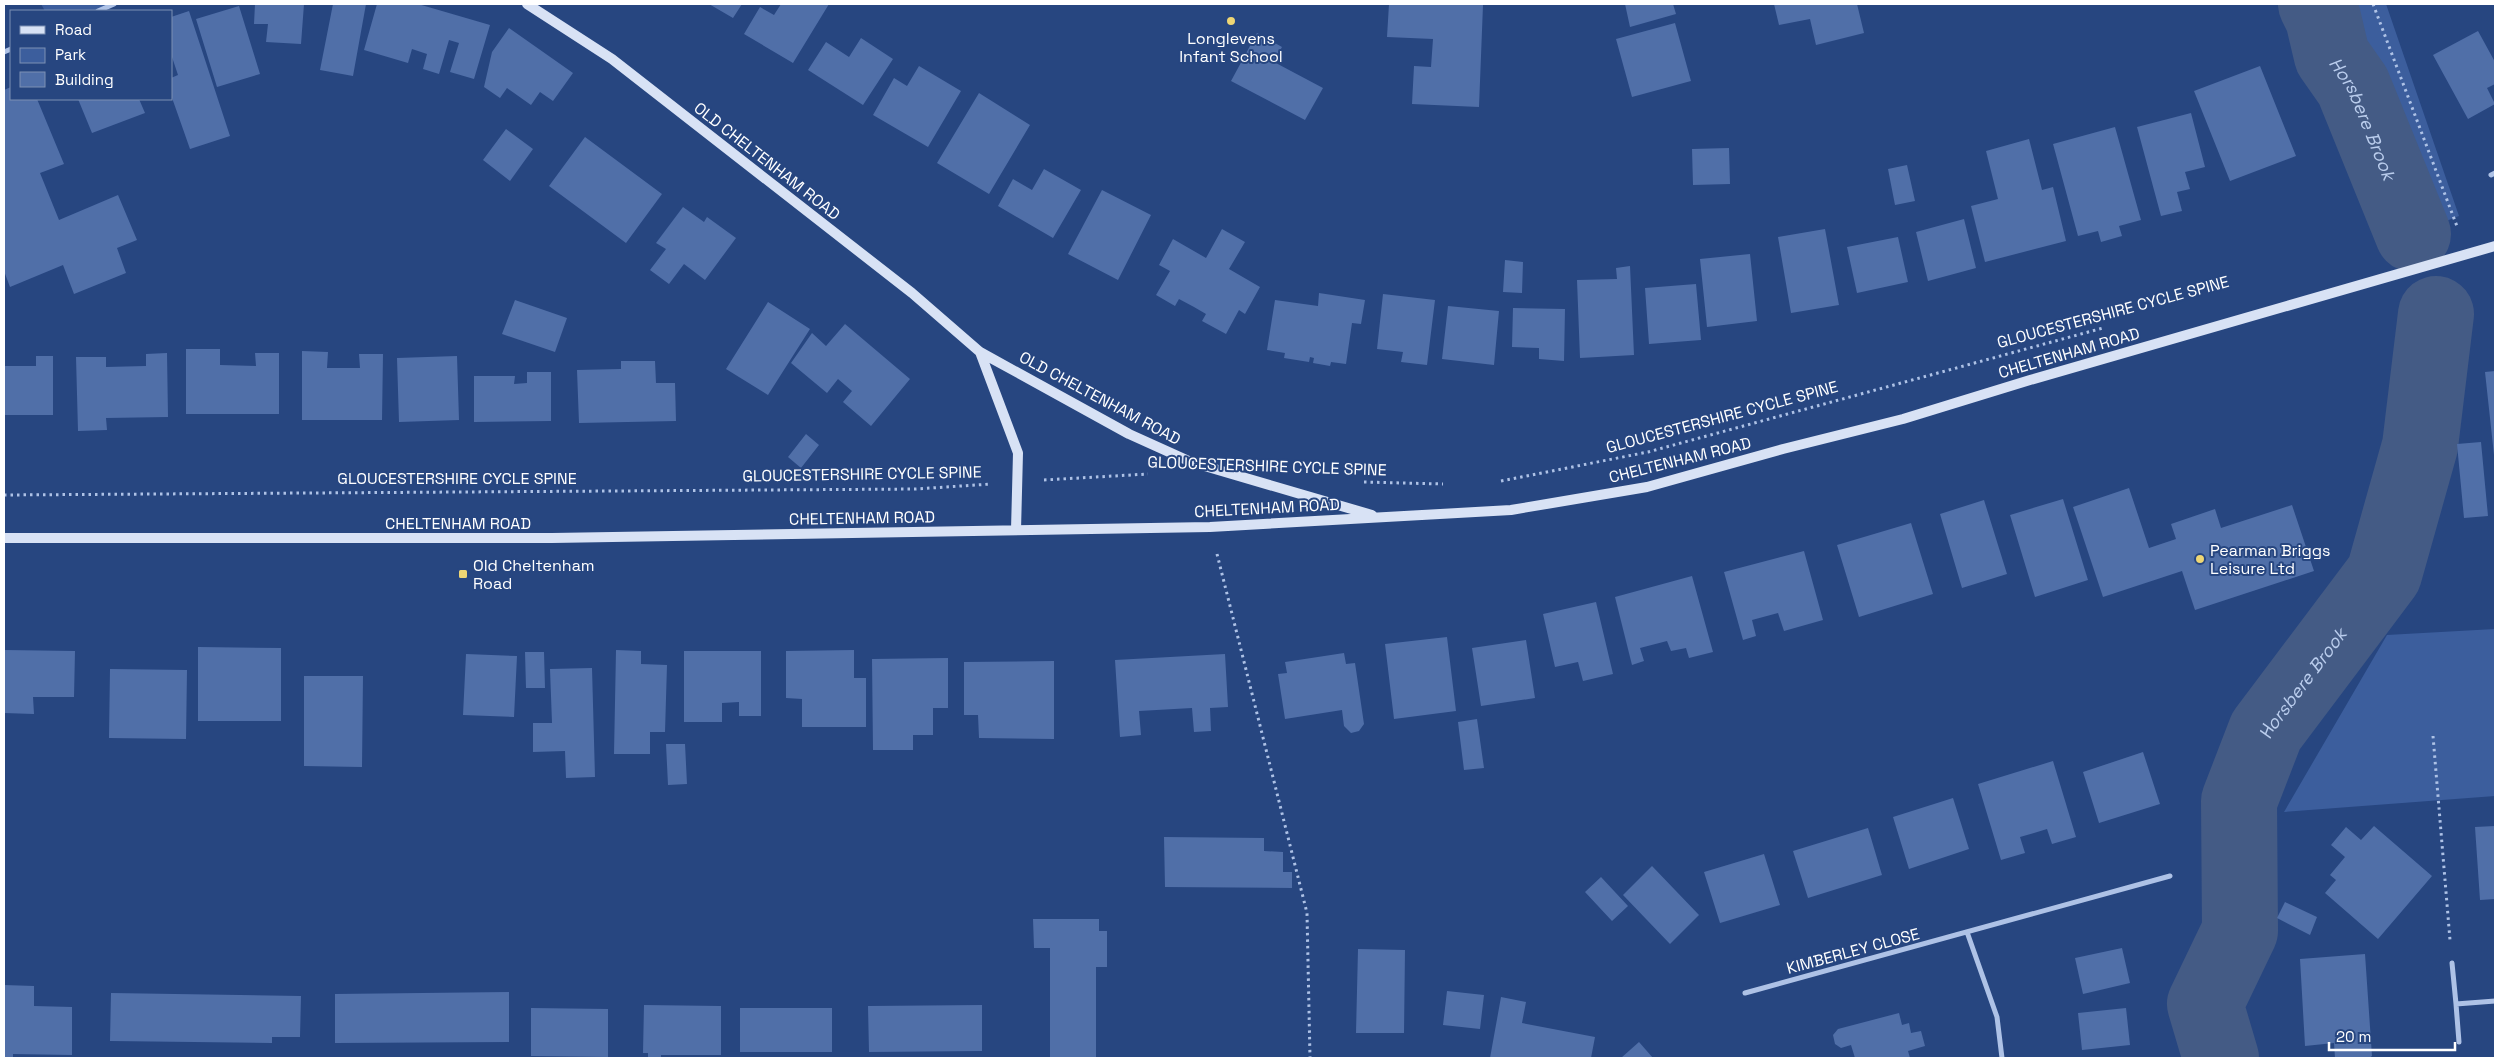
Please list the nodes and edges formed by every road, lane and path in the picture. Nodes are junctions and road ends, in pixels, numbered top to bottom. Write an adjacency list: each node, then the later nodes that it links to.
1 (114, 4): 4 (street)
2 (527, 4): 11 (main road, OLD CHELTENHAM ROAD)
3 (2373, 4): 6 (path)
4 (100, 10)
5 (2465, 225): 6 (path)
6 (2457, 228): 7 (path); 9 (path)
7 (2448, 230)
8 (2495, 246): 9 (main road, CHELTENHAM ROAD)
9 (2466, 256): 18 (main road, CHELTENHAM ROAD)
10 (2107, 326): 13 (path, GLOUCESTERSHIRE CYCLE SPINE)
11 (980, 352): 14 (main road, OLD CHELTENHAM ROAD); 18 (main road, OLD CHELTENHAM ROAD)
12 (1157, 474): 14 (path, GLOUCESTERSHIRE CYCLE SPINE)
13 (1498, 481)
14 (1017, 482): 17 (path, GLOUCESTERSHIRE CYCLE SPINE); 20 (main road, OLD CHELTENHAM ROAD)
15 (1360, 482): 16 (path, GLOUCESTERSHIRE CYCLE SPINE)
16 (1449, 484)
17 (4, 494)
18 (1380, 518): 19 (main road, CHELTENHAM ROAD)
19 (1210, 527): 20 (main road, CHELTENHAM ROAD); 30 (path)
20 (1016, 530): 21 (main road, CHELTENHAM ROAD)
21 (4, 538)
22 (2433, 736): 25 (path)
23 (2170, 876): 24 (street, KIMBERLEY CLOSE)
24 (1967, 932): 26 (street, KIMBERLEY CLOSE); 31 (street)
25 (2452, 963): 28 (street)
26 (1745, 993)
27 (2495, 1001): 28 (street)
28 (2456, 1004): 29 (street)
29 (2459, 1042)
30 (1310, 1058)
31 (2002, 1058)

